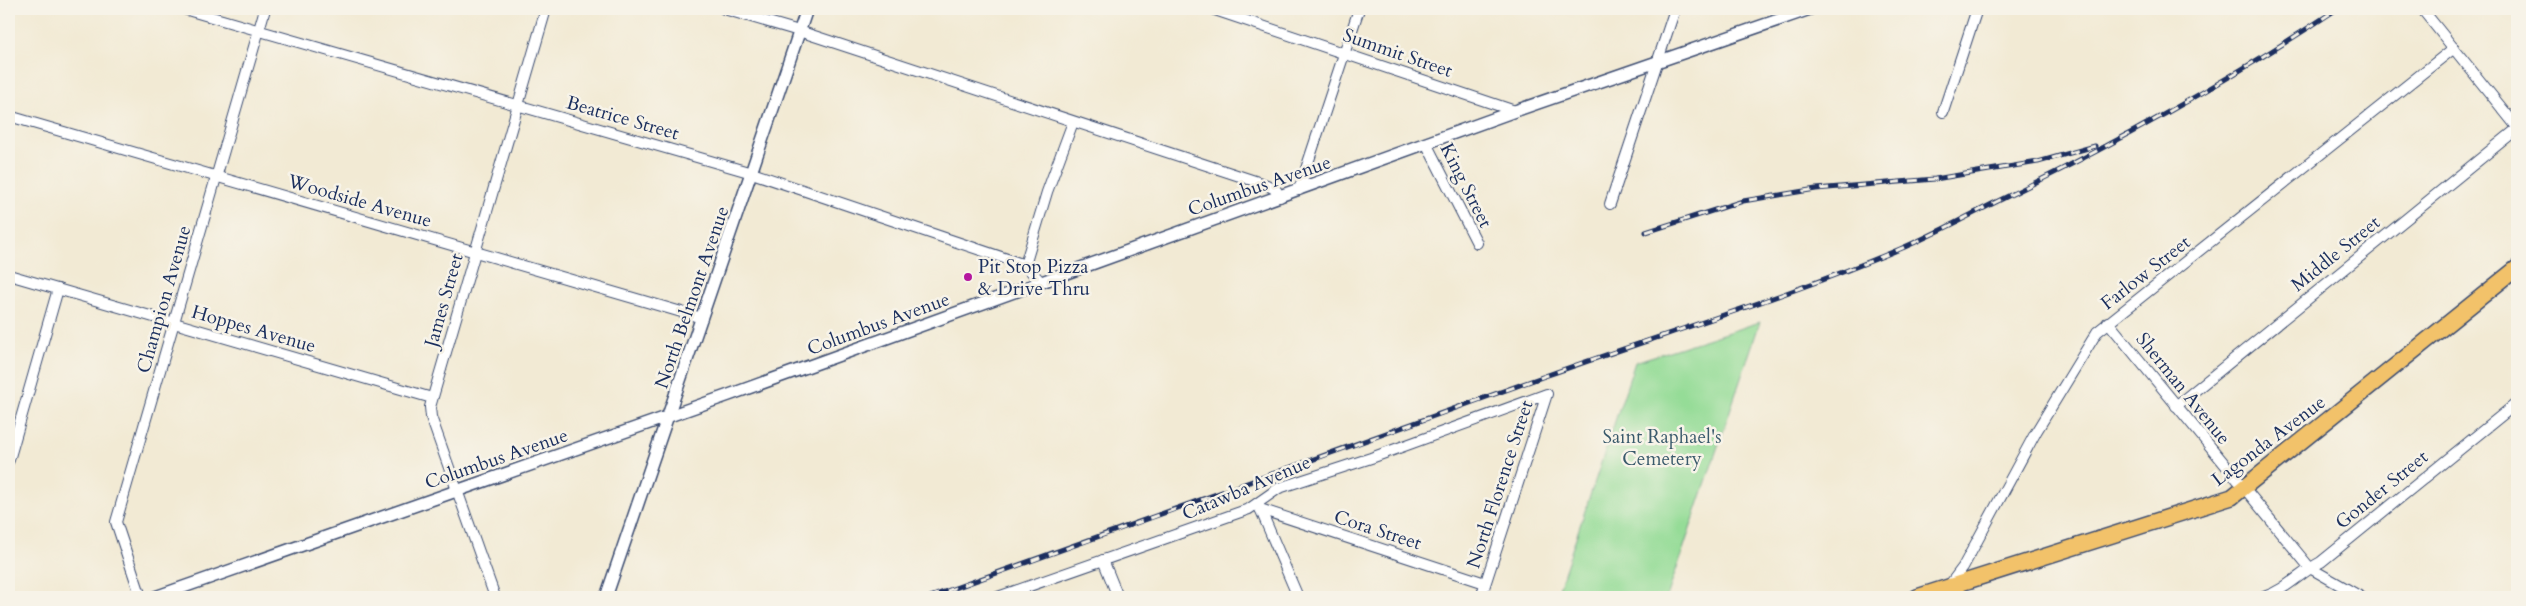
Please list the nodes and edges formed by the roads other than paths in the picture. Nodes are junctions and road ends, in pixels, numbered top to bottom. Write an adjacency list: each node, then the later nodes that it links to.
1 (184, 9): 12 (street, Beatrice Street)
2 (265, 9): 12 (street, Champion Avenue)
3 (546, 9): 17 (street, James Street)
4 (724, 9): 13 (street)
5 (807, 9): 13 (street, North Belmont Avenue)
6 (1212, 9): 15 (street, Summit Street)
7 (1359, 9): 15 (street)
8 (1675, 9): 16 (street)
9 (1810, 9): 16 (street, Columbus Avenue)
10 (1977, 9): 19 (street)
11 (2422, 9): 14 (street)
12 (259, 30): 17 (street, Beatrice Street); 25 (street, Champion Avenue)
13 (799, 31): 21 (street); 24 (street, North Belmont Avenue)
14 (2454, 48): 22 (street); 37 (street, Farlow Street)
15 (1345, 53): 18 (street, Summit Street); 26 (street)
16 (1658, 62): 18 (street, Columbus Avenue); 28 (street)
17 (518, 105): 24 (street, Beatrice Street); 30 (street, James Street)
18 (1515, 111): 23 (street, Columbus Avenue)
19 (1943, 112)
20 (9, 116): 25 (street, Woodside Avenue)
21 (1073, 122): 27 (street); 31 (street)
22 (2517, 128): 41 (street, Middle Street)
23 (1426, 143): 26 (street, Columbus Avenue); 29 (street, King Street)
24 (752, 173): 31 (street, Beatrice Street); 36 (street, North Belmont Avenue)
25 (217, 176): 30 (street, Woodside Avenue); 38 (street, Champion Avenue)
26 (1299, 190): 27 (street, Columbus Avenue)
27 (1280, 197): 34 (street, Columbus Avenue)
28 (1610, 204)
29 (1477, 243)
30 (475, 252): 36 (street, Woodside Avenue); 39 (street, James Street)
31 (1026, 265): 34 (street)
32 (2517, 268): 45 (main road, Lagonda Avenue)
33 (9, 275): 35 (street, Hoppes Avenue)
34 (1041, 282): 43 (street, Columbus Avenue)
35 (58, 289): 38 (street, Hoppes Avenue); 44 (street)
36 (702, 318): 43 (street, North Belmont Avenue)
37 (2108, 322): 41 (street, Sherman Avenue); 51 (street, Farlow Street)
38 (174, 323): 39 (street, Hoppes Avenue); 52 (street, Champion Avenue)
39 (432, 398): 46 (street, James Street)
40 (2517, 403): 49 (street, Gonder Street)
41 (2176, 406): 45 (street, Sherman Avenue)
42 (1507, 409): 47 (street, Catawba Avenue); 50 (street, North Florence Street)
43 (668, 416): 46 (street, Columbus Avenue); 55 (street, North Belmont Avenue)
44 (9, 460)
45 (2243, 488): 49 (street, Sherman Avenue); 51 (main road, Lagonda Avenue)
46 (456, 490): 53 (street, Columbus Avenue); 54 (street, James Street)
47 (1259, 507): 48 (street, Catawba Avenue); 50 (street, Cora Street); 58 (street)
48 (1103, 560): 56 (street, Catawba Avenue); 57 (street)
49 (2310, 568): 61 (street, Gonder Street); 62 (street, Sherman Avenue)
50 (1485, 583): 59 (street, North Florence Street)
51 (1945, 592): 60 (main road, Lagonda Avenue)
52 (141, 597)
53 (155, 597)
54 (495, 597)
55 (606, 597)
56 (998, 597)
57 (1118, 597)
58 (1298, 597)
59 (1480, 597)
60 (1917, 597)
61 (2264, 597)
62 (2362, 597)

